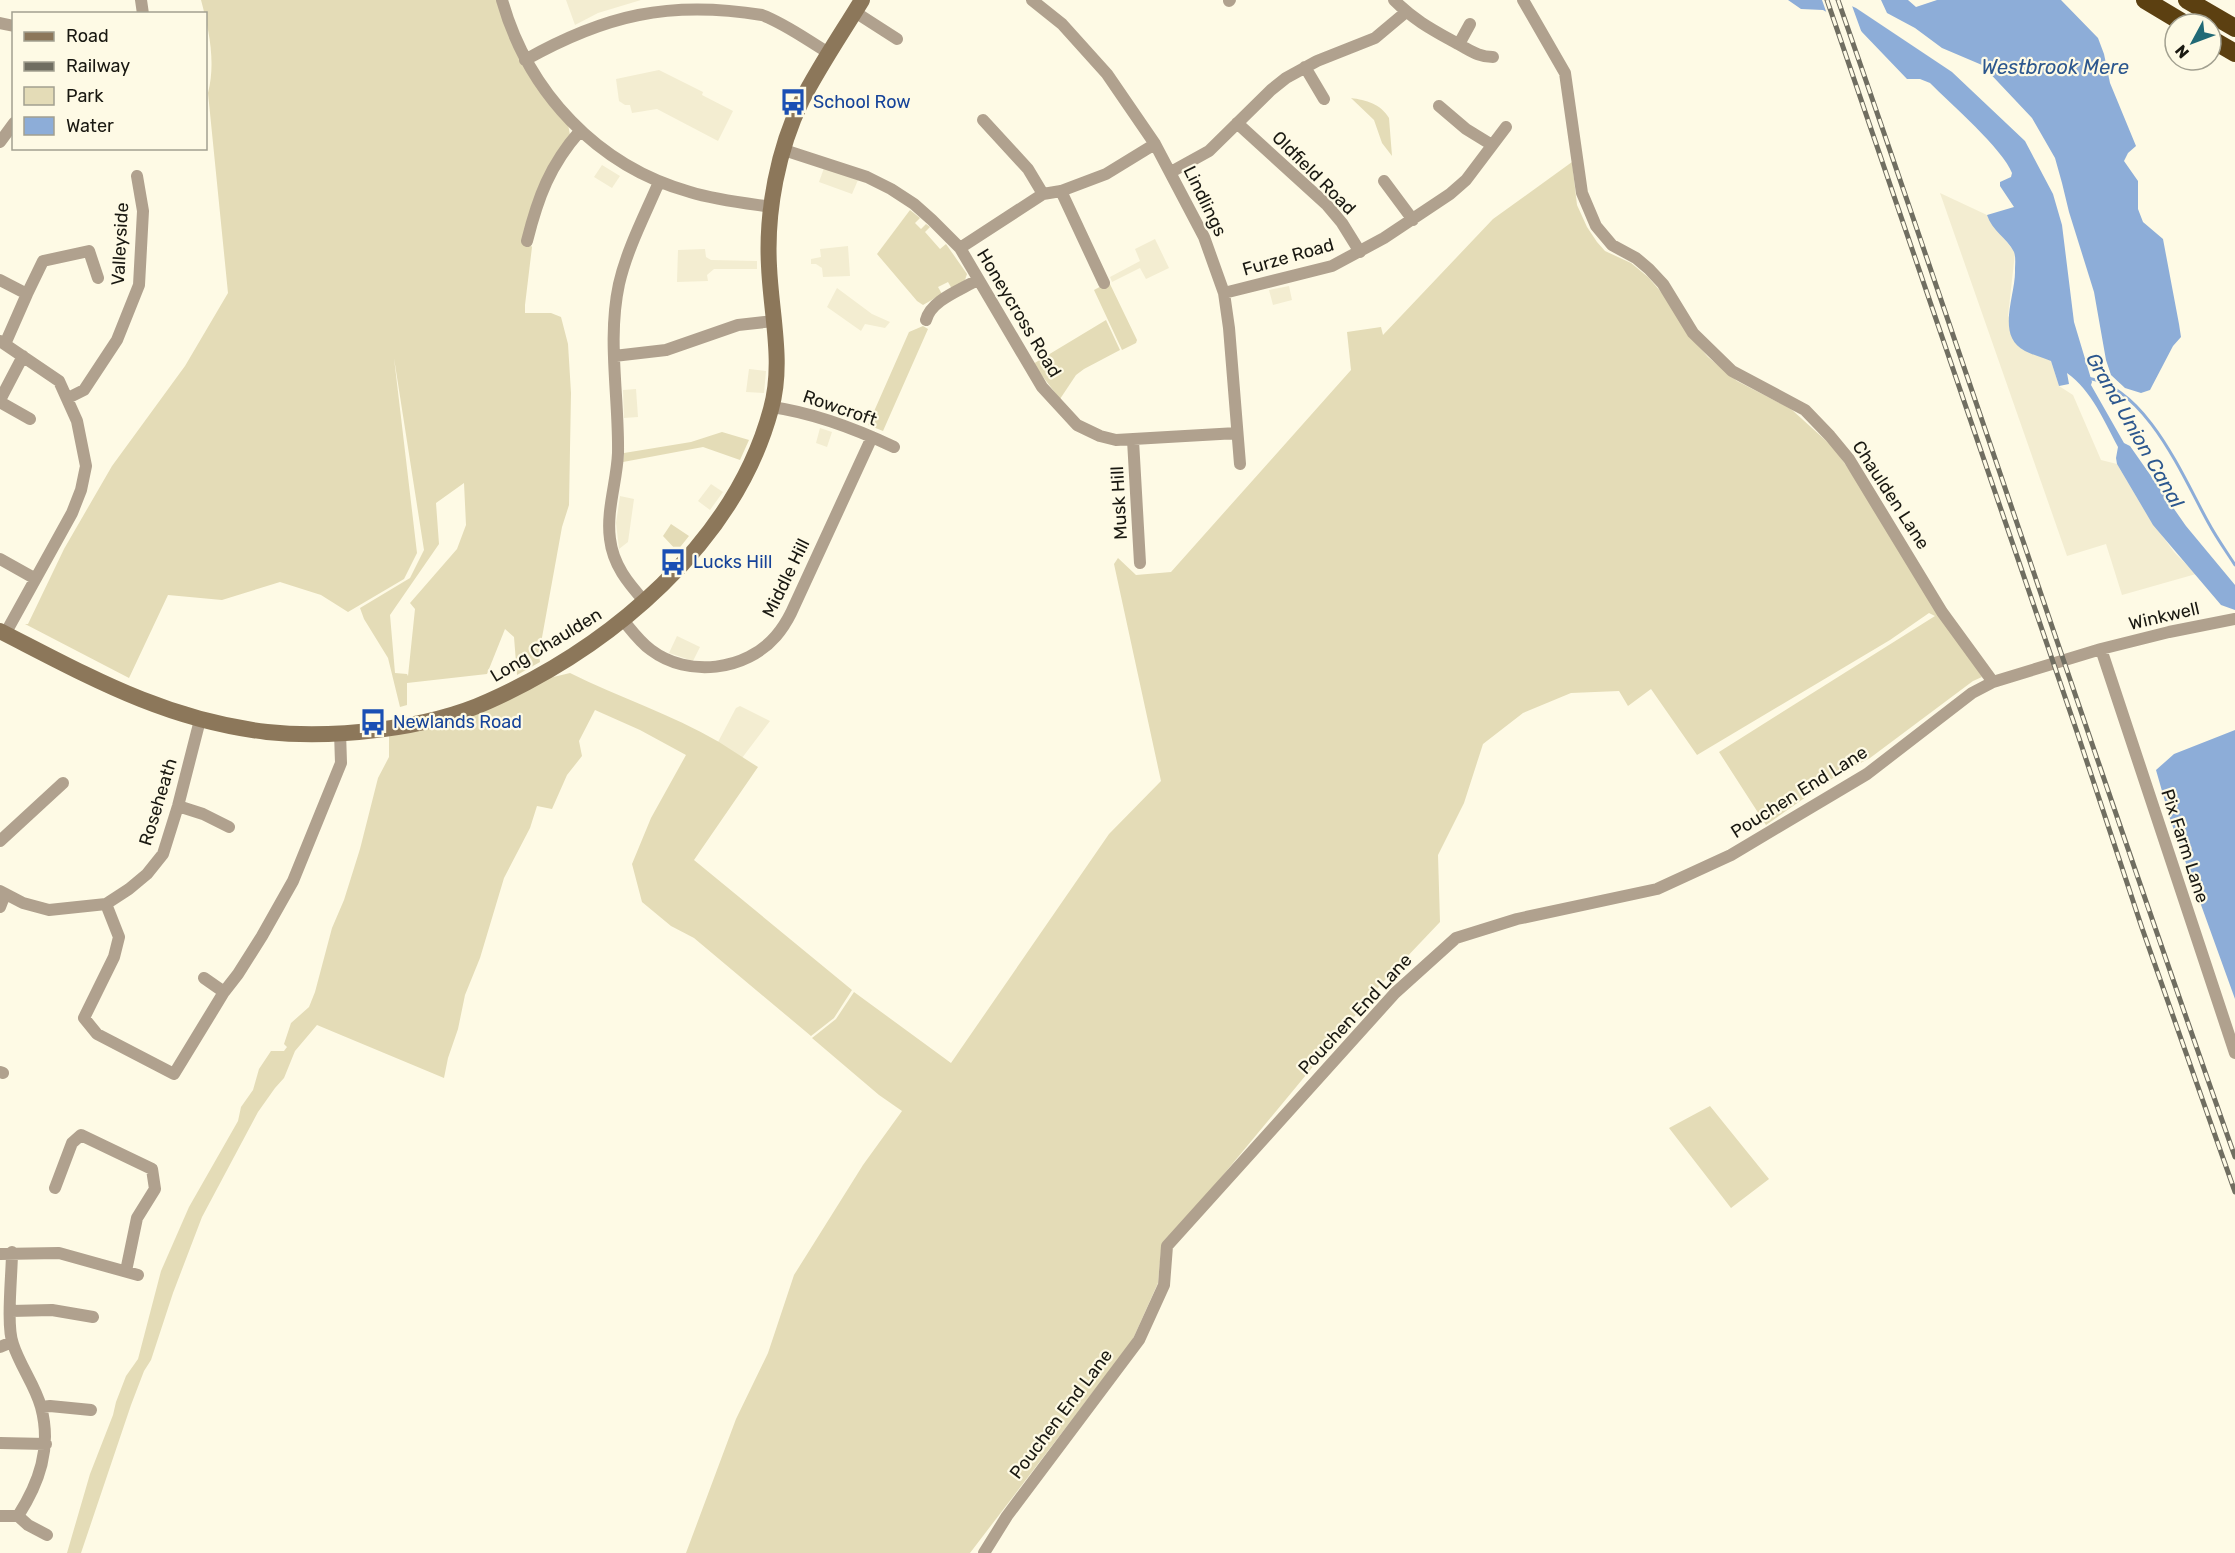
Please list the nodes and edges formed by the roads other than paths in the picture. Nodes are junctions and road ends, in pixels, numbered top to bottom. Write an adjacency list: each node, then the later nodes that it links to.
1 (502, 0): 16 (street)
2 (1032, 0): 26 (street, Lindlings)
3 (1394, 0): 8 (street)
4 (1523, 0): 68 (street, Chaulden Lane)
5 (2145, 0): 9 (highway)
6 (2187, 0): 11 (highway)
7 (859, 6): 12 (street); 14 (street, Long Chaulden)
8 (1406, 12): 13 (street); 17 (street)
9 (2165, 12)
10 (1470, 24): 13 (street)
11 (2235, 28)
12 (897, 39)
13 (1459, 44): 15 (street)
14 (829, 53): 16 (street); 28 (street, Long Chaulden)
15 (1493, 57)
16 (525, 60): 24 (street)
17 (1305, 67): 18 (street); 21 (street)
18 (1324, 99)
19 (1439, 106): 27 (street)
20 (983, 120): 34 (street)
21 (1238, 123): 29 (street); 39 (street, Oldfield Road)
22 (12, 126): 25 (street)
23 (1506, 128): 27 (street, Furze Road)
24 (580, 131): 32 (street); 37 (street)
25 (0, 142)
26 (1155, 144): 29 (street, Lindlings); 33 (street)
27 (1492, 145): 36 (street, Furze Road)
28 (784, 150): 35 (street, Long Chaulden); 38 (street, Honeycross Road)
29 (1171, 172): 44 (street, Lindlings)
30 (137, 176): 51 (street, Valleyside)
31 (1384, 181): 36 (street)
32 (659, 182): 35 (street); 50 (street)
33 (1061, 191): 34 (street); 43 (street)
34 (1043, 194): 38 (street)
35 (772, 207): 47 (street, Long Chaulden)
36 (1413, 220): 39 (street, Furze Road)
37 (527, 241)
38 (960, 248): 42 (street, Honeycross Road)
39 (1360, 252): 44 (street, Furze Road)
40 (98, 278): 45 (street)
41 (0, 280): 45 (street)
42 (977, 280): 46 (street); 57 (street, Honeycross Road)
43 (1104, 283)
44 (1224, 293): 55 (street, Lindlings)
45 (27, 294): 48 (street)
46 (926, 320)
47 (774, 321): 50 (street); 53 (street, Long Chaulden)
48 (3, 343): 49 (street)
49 (23, 356): 51 (street); 52 (street)
50 (614, 356): 63 (street)
51 (68, 398): 62 (street)
52 (0, 401): 54 (street)
53 (772, 407): 56 (street, Rowcroft); 63 (street, Long Chaulden)
54 (30, 419)
55 (1238, 433): 57 (street, Honeycross Road); 59 (street, Lindlings)
56 (872, 437): 58 (street, Rowcroft); 65 (street, Middle Hill)
57 (1133, 440): 61 (street, Musk Hill)
58 (894, 447)
59 (1240, 464)
60 (0, 560): 62 (street)
61 (1140, 563)
62 (34, 578): 66 (street)
63 (645, 602): 65 (street, Long Chaulden)
64 (2235, 619): 67 (street, Winkwell)
65 (623, 620): 70 (street, Long Chaulden)
66 (2, 632): 69 (street, Long Chaulden)
67 (2101, 649): 68 (street, Pouchen End Lane); 80 (street, Pix Farm Lane)
68 (1993, 682): 93 (street, Pouchen End Lane)
69 (200, 720): 70 (street, Long Chaulden); 72 (street, Roseheath)
70 (340, 732): 79 (street)
71 (63, 783): 74 (street)
72 (178, 806): 73 (street); 76 (street, Roseheath)
73 (229, 827)
74 (0, 841)
75 (3, 893): 76 (street, Roseheath); 77 (street)
76 (106, 904): 79 (street)
77 (0, 907)
78 (204, 978): 79 (street)
79 (224, 992)
80 (2235, 1053)
81 (55, 1188): 82 (street)
82 (6, 1253): 83 (street)
83 (10, 1311): 84 (street); 85 (street)
84 (93, 1317)
85 (6, 1345): 86 (street)
86 (41, 1407): 87 (street); 89 (street)
87 (91, 1410)
88 (0, 1443): 89 (street)
89 (46, 1444): 91 (street)
90 (0, 1516): 91 (street)
91 (18, 1516): 92 (street)
92 (47, 1535)
93 (984, 1553)

